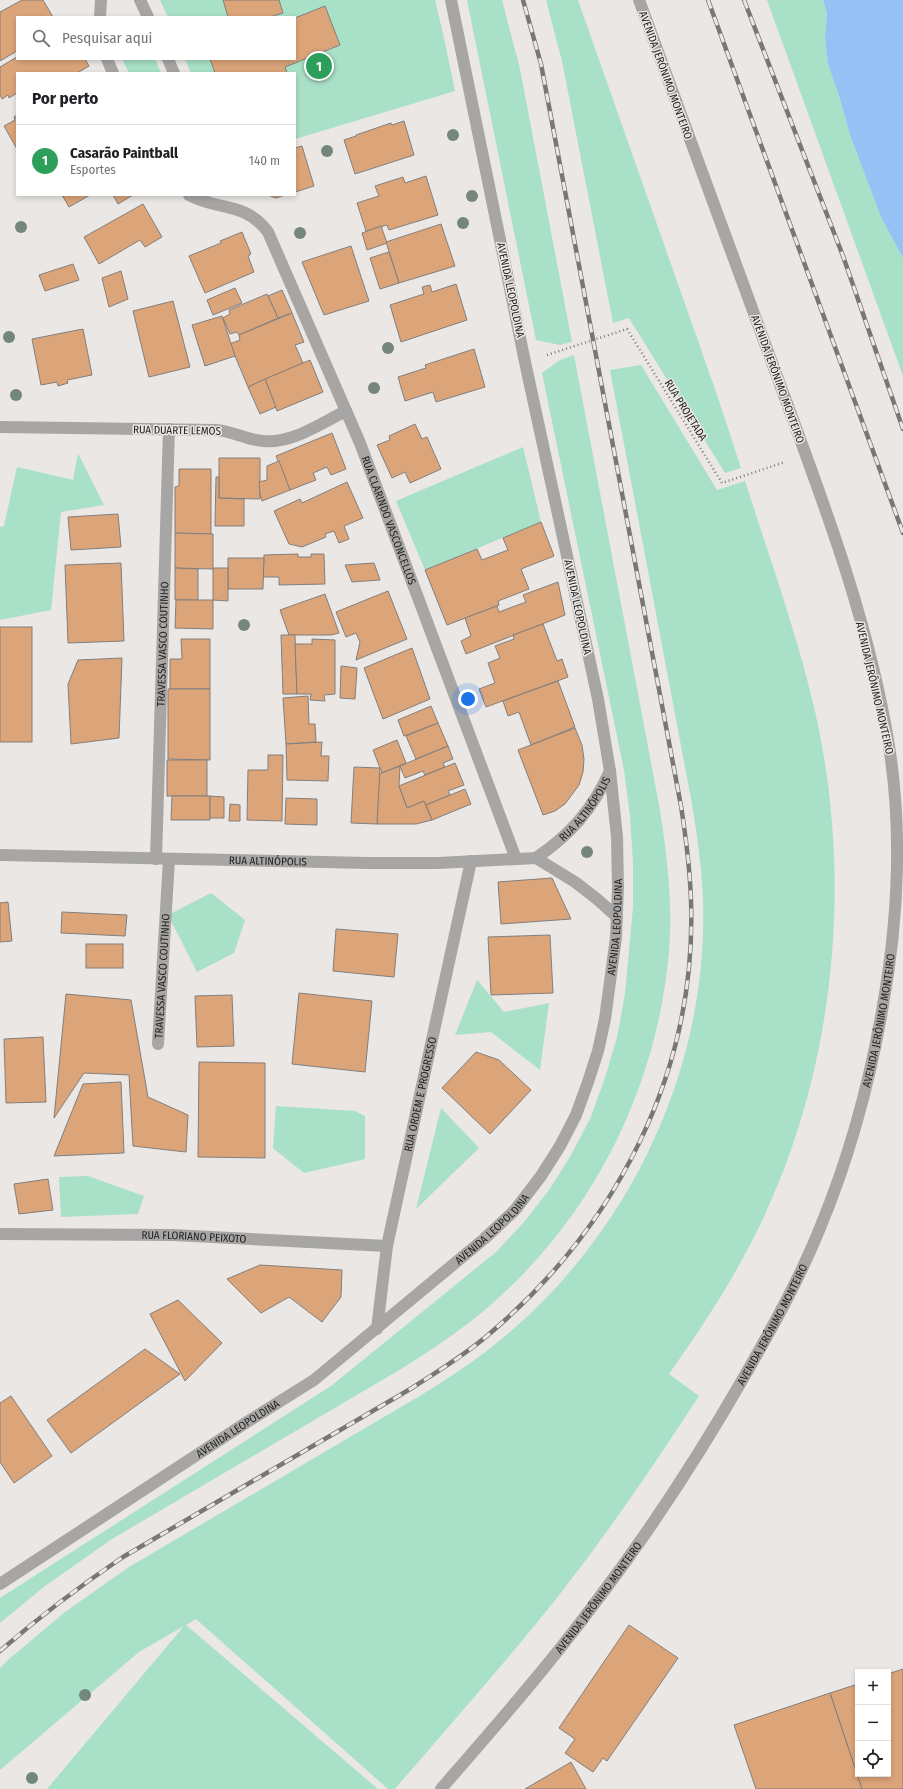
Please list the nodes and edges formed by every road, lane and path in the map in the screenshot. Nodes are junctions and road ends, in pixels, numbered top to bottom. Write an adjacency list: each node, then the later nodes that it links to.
1 (101, 0): 5 (street)
2 (140, 0): 6 (street)
3 (451, 0): 19 (street, AVENIDA LEOPOLDINA)
4 (639, 0): 18 (street, AVENIDA JERÔNIMO MONTEIRO)
5 (100, 16)
6 (148, 16)
7 (107, 60): 9 (street)
8 (168, 60): 10 (street)
9 (113, 72)
10 (174, 72)
11 (192, 196): 13 (street, RUA CLARINDO VASCONCELLOS)
12 (224, 196): 13 (street)
13 (228, 207): 15 (street, RUA CLARINDO VASCONCELLOS)
14 (561, 351): 18 (path, RUA PROJETADA)
15 (346, 411): 17 (street, RUA DUARTE LEMOS); 24 (street, RUA CLARINDO VASCONCELLOS)
16 (0, 427): 17 (street, RUA DUARTE LEMOS)
17 (169, 429): 22 (street, TRAVESSA VASCO COUTINHO)
18 (806, 455): 32 (street, AVENIDA JERÔNIMO MONTEIRO)
19 (610, 771): 21 (street, RUA ALTINÓPOLIS); 26 (street, AVENIDA LEOPOLDINA)
20 (0, 855): 22 (street, RUA ALTINÓPOLIS)
21 (536, 858): 24 (street, RUA ALTINÓPOLIS); 26 (street)
22 (156, 859): 23 (street, RUA ALTINÓPOLIS)
23 (169, 859): 25 (street, RUA ALTINÓPOLIS); 27 (street, TRAVESSA VASCO COUTINHO)
24 (516, 859): 25 (street, RUA ALTINÓPOLIS)
25 (471, 861): 29 (street, RUA ORDEM E PROGRESSO)
26 (617, 918): 30 (street, AVENIDA LEOPOLDINA)
27 (158, 1044)
28 (0, 1234): 29 (street, RUA FLORIANO PEIXOTO)
29 (387, 1246): 30 (street, RUA ORDEM E PROGRESSO)
30 (376, 1329): 31 (street, AVENIDA LEOPOLDINA)
31 (0, 1584)
32 (441, 1789)

